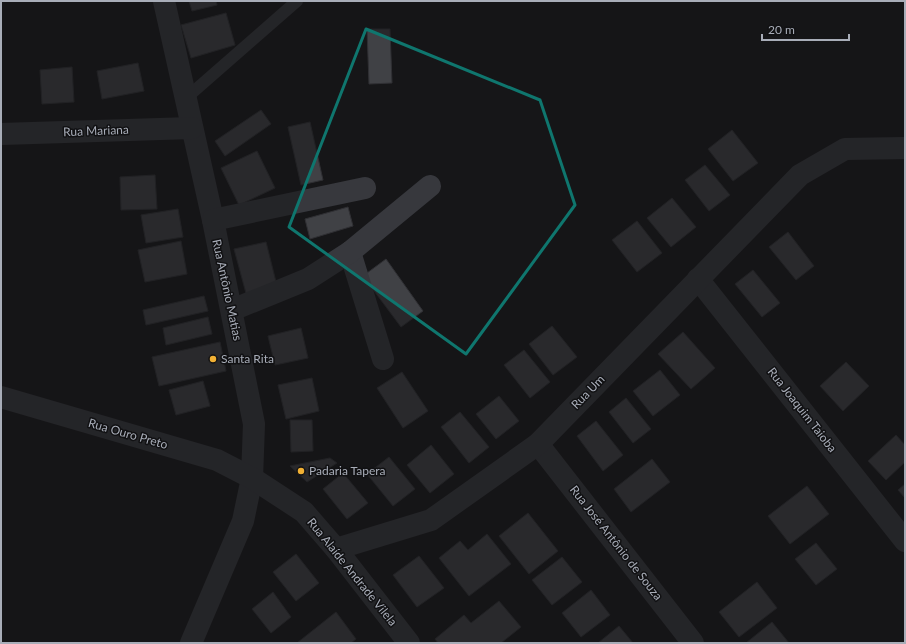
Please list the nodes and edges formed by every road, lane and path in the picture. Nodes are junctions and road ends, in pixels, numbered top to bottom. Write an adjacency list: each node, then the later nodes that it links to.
1 (164, 1): 3 (street, Rua Antônio Matias)
2 (297, 1): 3 (lane)
3 (185, 99): 4 (street, Rua Antônio Matias)
4 (192, 128): 5 (street, Rua Mariana); 9 (street, Rua Antônio Matias)
5 (1, 134)
6 (905, 148): 11 (street, Rua Um)
7 (430, 186): 10 (street)
8 (366, 188): 9 (street)
9 (213, 220): 12 (street, Rua Antônio Matias)
10 (350, 252): 12 (street); 13 (street)
11 (698, 279): 15 (street, Rua Um); 17 (street, Rua Joaquim Taioba)
12 (232, 310): 16 (street, Rua Antônio Matias)
13 (383, 359)
14 (1, 397): 16 (street, Rua Ouro Preto)
15 (538, 444): 18 (street, Rua Um); 21 (street, Rua José Antônio de Souza)
16 (252, 478): 18 (street, Rua Alaíde Andrade Vilela); 19 (street, Rua Antônio Matias)
17 (905, 541)
18 (336, 549): 20 (street, Rua Alaíde Andrade Vilela)
19 (191, 643)
20 (409, 643)
21 (693, 643)

